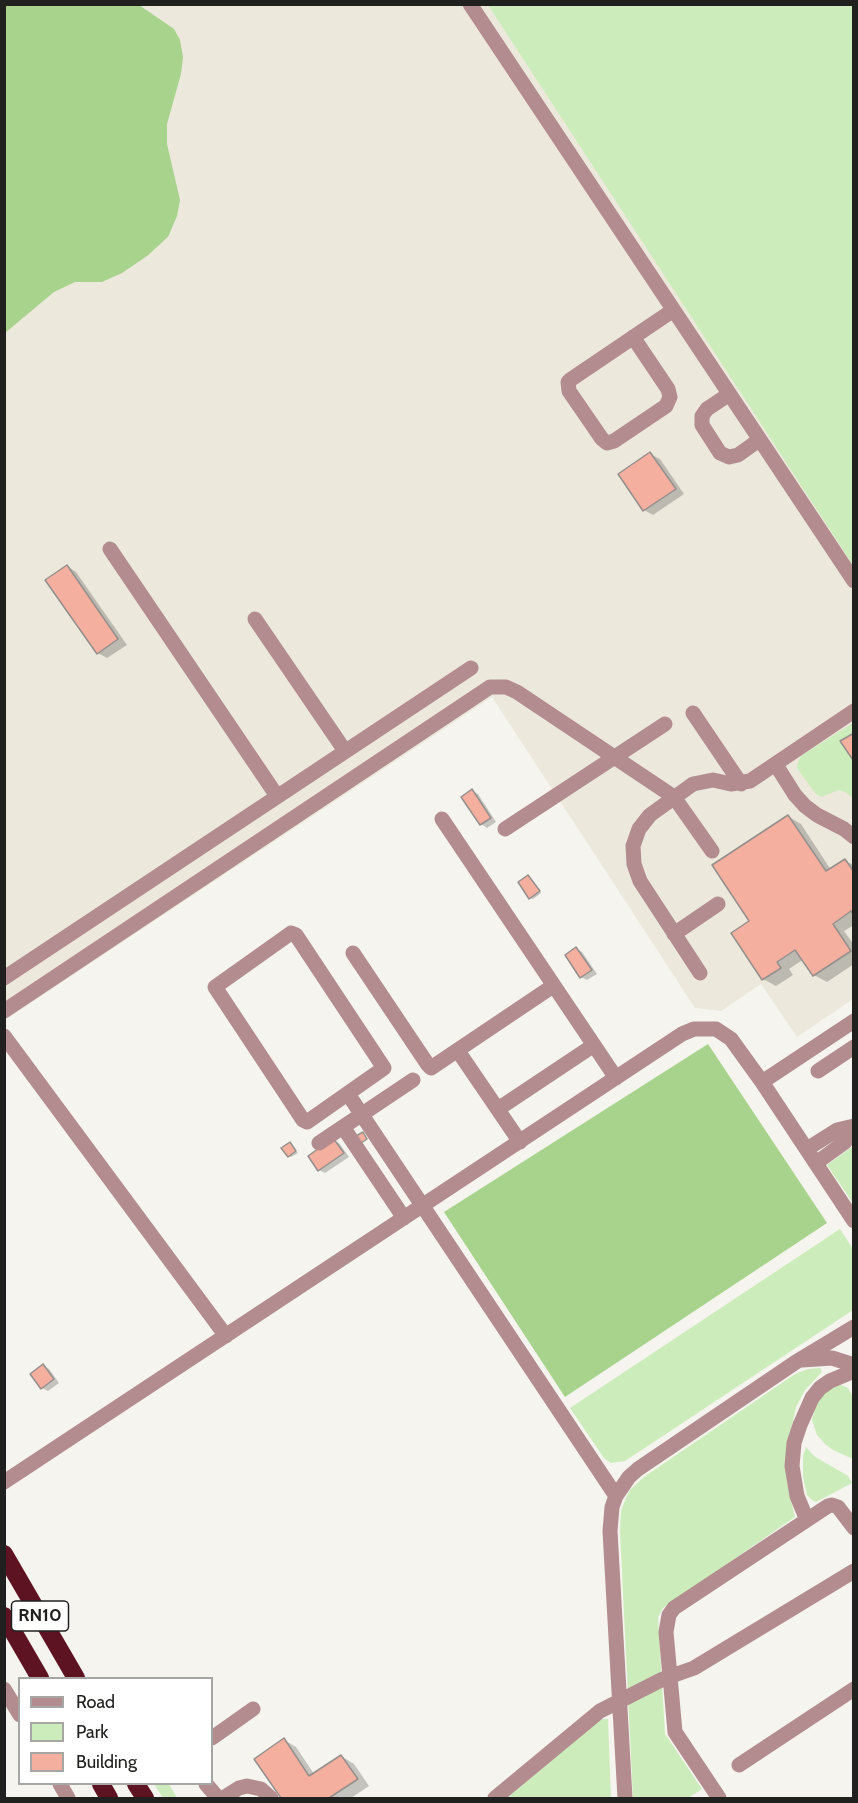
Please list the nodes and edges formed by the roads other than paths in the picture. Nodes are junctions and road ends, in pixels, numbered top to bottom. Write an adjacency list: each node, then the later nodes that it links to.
1 (470, 4): 2 (street)
2 (672, 311): 3 (street); 4 (street)
3 (633, 337): 3 (street)
4 (728, 395): 5 (street); 5 (street)
5 (759, 440): 7 (street)
6 (110, 549): 17 (street)
7 (854, 581)
8 (255, 619): 13 (street)
9 (471, 668): 13 (street)
10 (854, 711): 15 (street)
11 (693, 713): 16 (street)
12 (665, 724): 14 (street)
13 (345, 751): 17 (street)
14 (615, 757): 18 (street); 20 (street); 29 (street)
15 (776, 765): 16 (street); 21 (street)
16 (741, 784): 18 (street)
17 (278, 796): 27 (street)
18 (674, 797): 22 (street); 24 (street)
19 (442, 819): 28 (street)
20 (505, 829)
21 (854, 837)
22 (712, 851)
23 (718, 904): 24 (street)
24 (674, 934): 26 (street)
25 (353, 953): 34 (street)
26 (700, 973)
27 (4, 978)
28 (553, 986): 32 (street); 34 (street)
29 (4, 1011)
30 (854, 1021): 38 (street)
31 (4, 1036): 52 (street)
32 (594, 1045): 36 (street); 40 (street)
33 (854, 1047): 35 (street)
34 (458, 1051): 40 (street)
35 (818, 1071)
36 (616, 1078): 38 (street); 44 (street)
37 (413, 1080): 41 (street)
38 (762, 1082): 46 (street)
39 (348, 1094): 39 (street); 41 (street)
40 (498, 1109): 44 (street)
41 (361, 1115): 42 (street); 48 (street)
42 (343, 1127): 45 (street); 49 (street)
43 (854, 1127): 46 (street); 47 (street)
44 (520, 1142): 48 (street)
45 (319, 1143)
46 (807, 1149): 47 (street)
47 (816, 1163): 50 (street)
48 (423, 1206): 49 (street); 57 (street)
49 (404, 1218): 52 (street)
50 (854, 1221)
51 (854, 1327): 53 (street)
52 (226, 1336): 56 (street)
53 (796, 1362): 54 (street); 57 (street)
54 (854, 1365)
55 (854, 1371): 58 (street)
56 (4, 1482)
57 (616, 1496): 68 (street)
58 (807, 1520): 59 (street); 63 (street)
59 (854, 1528)
60 (4, 1554): 65 (highway, RN10)
61 (854, 1571): 63 (street)
62 (4, 1616): 64 (highway, RN10)
63 (674, 1676): 68 (street); 81 (street)
64 (39, 1677)
65 (75, 1677)
66 (4, 1689): 70 (street)
67 (854, 1689): 72 (street)
68 (620, 1701): 79 (street); 80 (street)
69 (254, 1709): 71 (street)
70 (13, 1711)
71 (213, 1737)
72 (739, 1765)
73 (137, 1785): 75 (highway)
74 (207, 1785): 76 (street)
75 (145, 1798)
76 (218, 1798)
77 (223, 1798): 78 (street)
78 (271, 1798)
79 (495, 1798)
80 (625, 1798)
81 (719, 1798)

